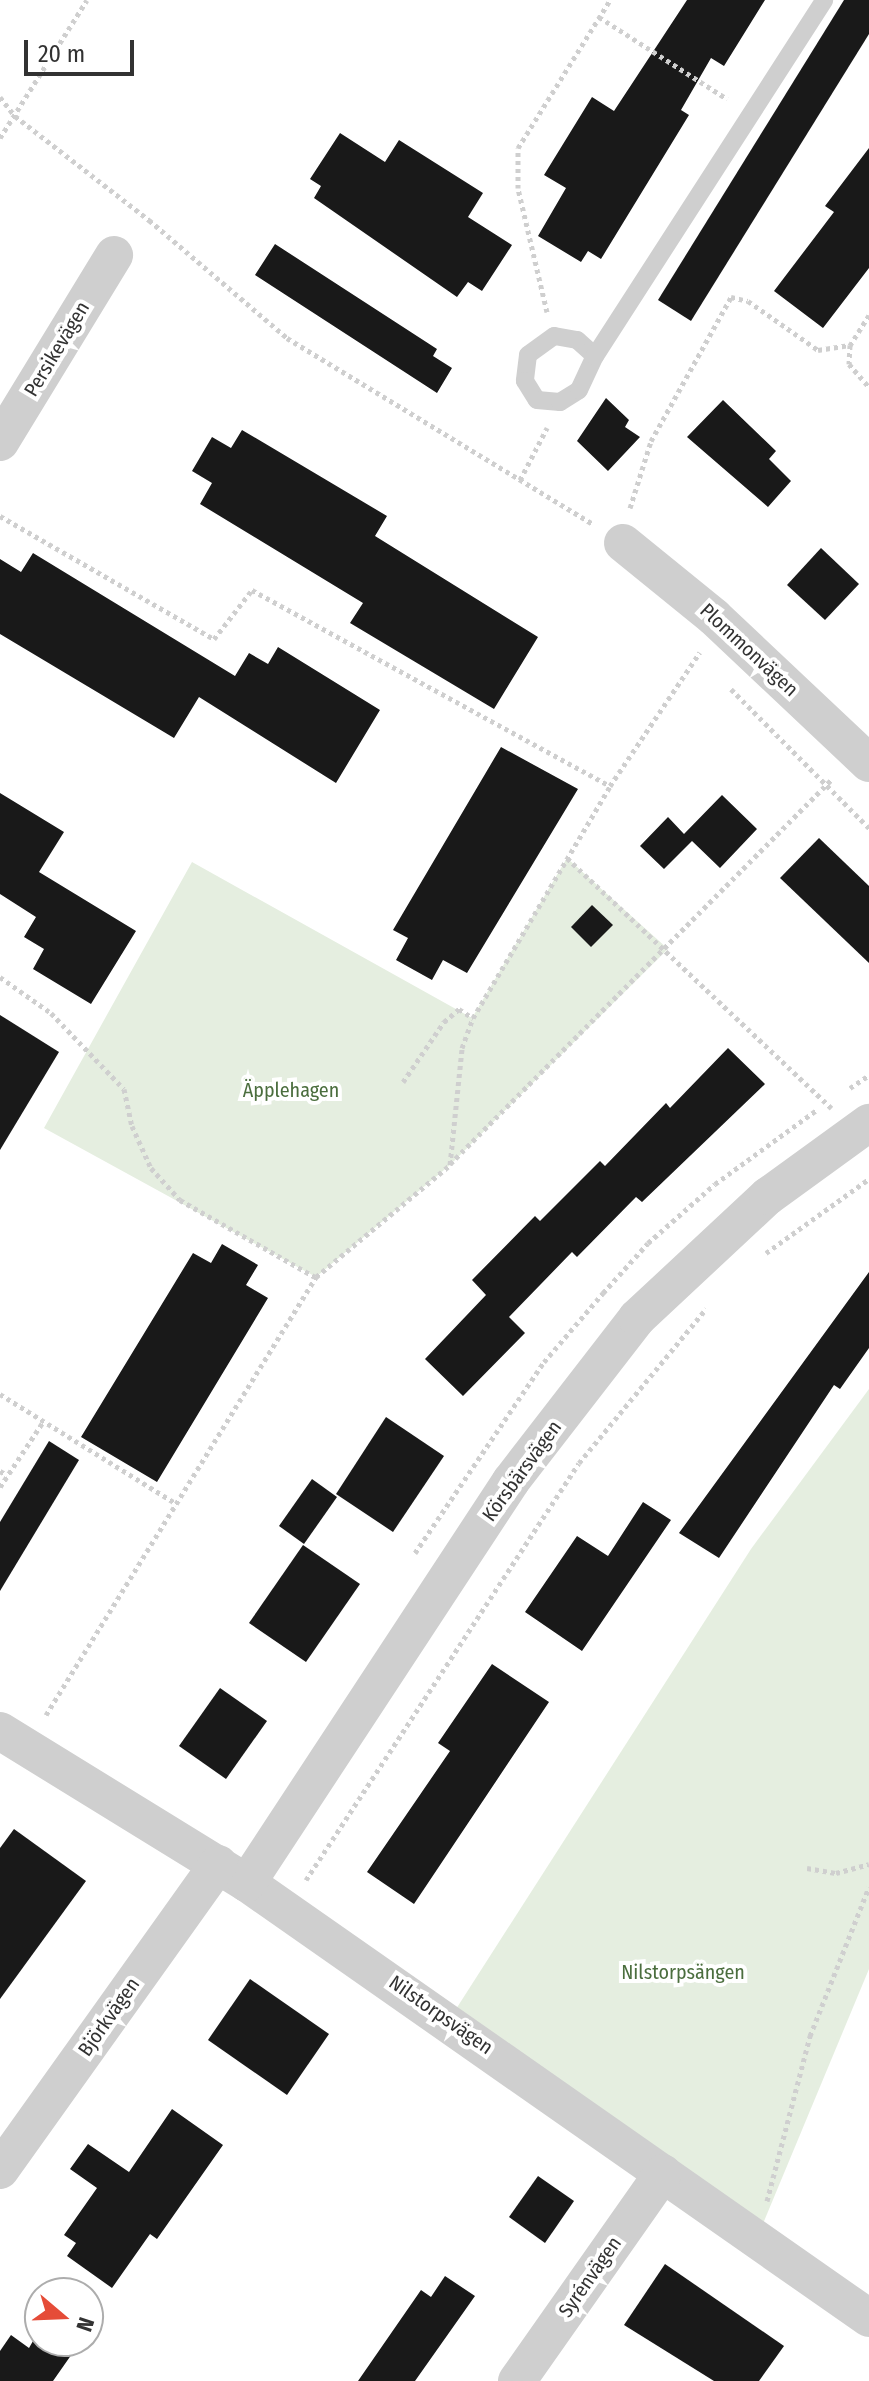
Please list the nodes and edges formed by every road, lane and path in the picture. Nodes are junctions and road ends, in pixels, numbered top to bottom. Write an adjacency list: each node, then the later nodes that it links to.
1 (87, 0): 7 (path)
2 (610, 0): 4 (path)
3 (824, 0): 6 (lane)
4 (599, 17): 6 (path); 11 (path)
5 (0, 97): 7 (path)
6 (752, 115): 13 (lane)
7 (15, 116): 8 (path); 17 (path)
8 (0, 138)
9 (114, 255): 16 (street, Persikevägen)
10 (869, 315): 12 (path)
11 (554, 336): 13 (lane); 15 (lane)
12 (850, 345): 14 (path); 19 (path)
13 (595, 356): 15 (lane)
14 (869, 387)
15 (560, 402): 17 (path)
16 (0, 442)
17 (520, 480): 19 (path)
18 (0, 516): 25 (path)
19 (623, 543): 20 (street, Plommonvägen)
20 (714, 617): 21 (path); 24 (street, Plommonvägen)
21 (698, 655): 22 (path); 25 (path)
22 (709, 666)
23 (720, 677): 26 (path)
24 (863, 758): 26 (path)
25 (610, 786): 28 (path)
26 (825, 786): 27 (path); 29 (path)
27 (869, 828)
28 (567, 858): 29 (path); 31 (path)
29 (668, 949): 33 (path); 35 (path)
30 (0, 977): 38 (path)
31 (473, 1018): 32 (path); 35 (path)
32 (403, 1082)
33 (827, 1103)
34 (869, 1123): 49 (street, Körsbärsvägen)
35 (450, 1165): 38 (path)
36 (869, 1179): 37 (path)
37 (755, 1264)
38 (316, 1277): 45 (path)
39 (712, 1304): 51 (path)
40 (0, 1394): 41 (path)
41 (43, 1422): 43 (path); 45 (path)
42 (0, 1471): 43 (path)
43 (7, 1475): 44 (path)
44 (0, 1487)
45 (177, 1504): 46 (path)
46 (13, 1738): 49 (street, Nilstorpsvägen)
47 (869, 1864): 48 (path)
48 (807, 1868)
49 (233, 1874): 51 (street, Nilstorpsvägen); 52 (street, Björkvägen)
50 (869, 1887): 54 (path)
51 (286, 1910): 53 (street, Nilstorpsvägen)
52 (0, 2170)
53 (663, 2173): 54 (street, Nilstorpsvägen); 56 (street, Syrénvägen)
54 (757, 2238): 55 (street, Nilstorpsvägen)
55 (869, 2318)
56 (517, 2381)

